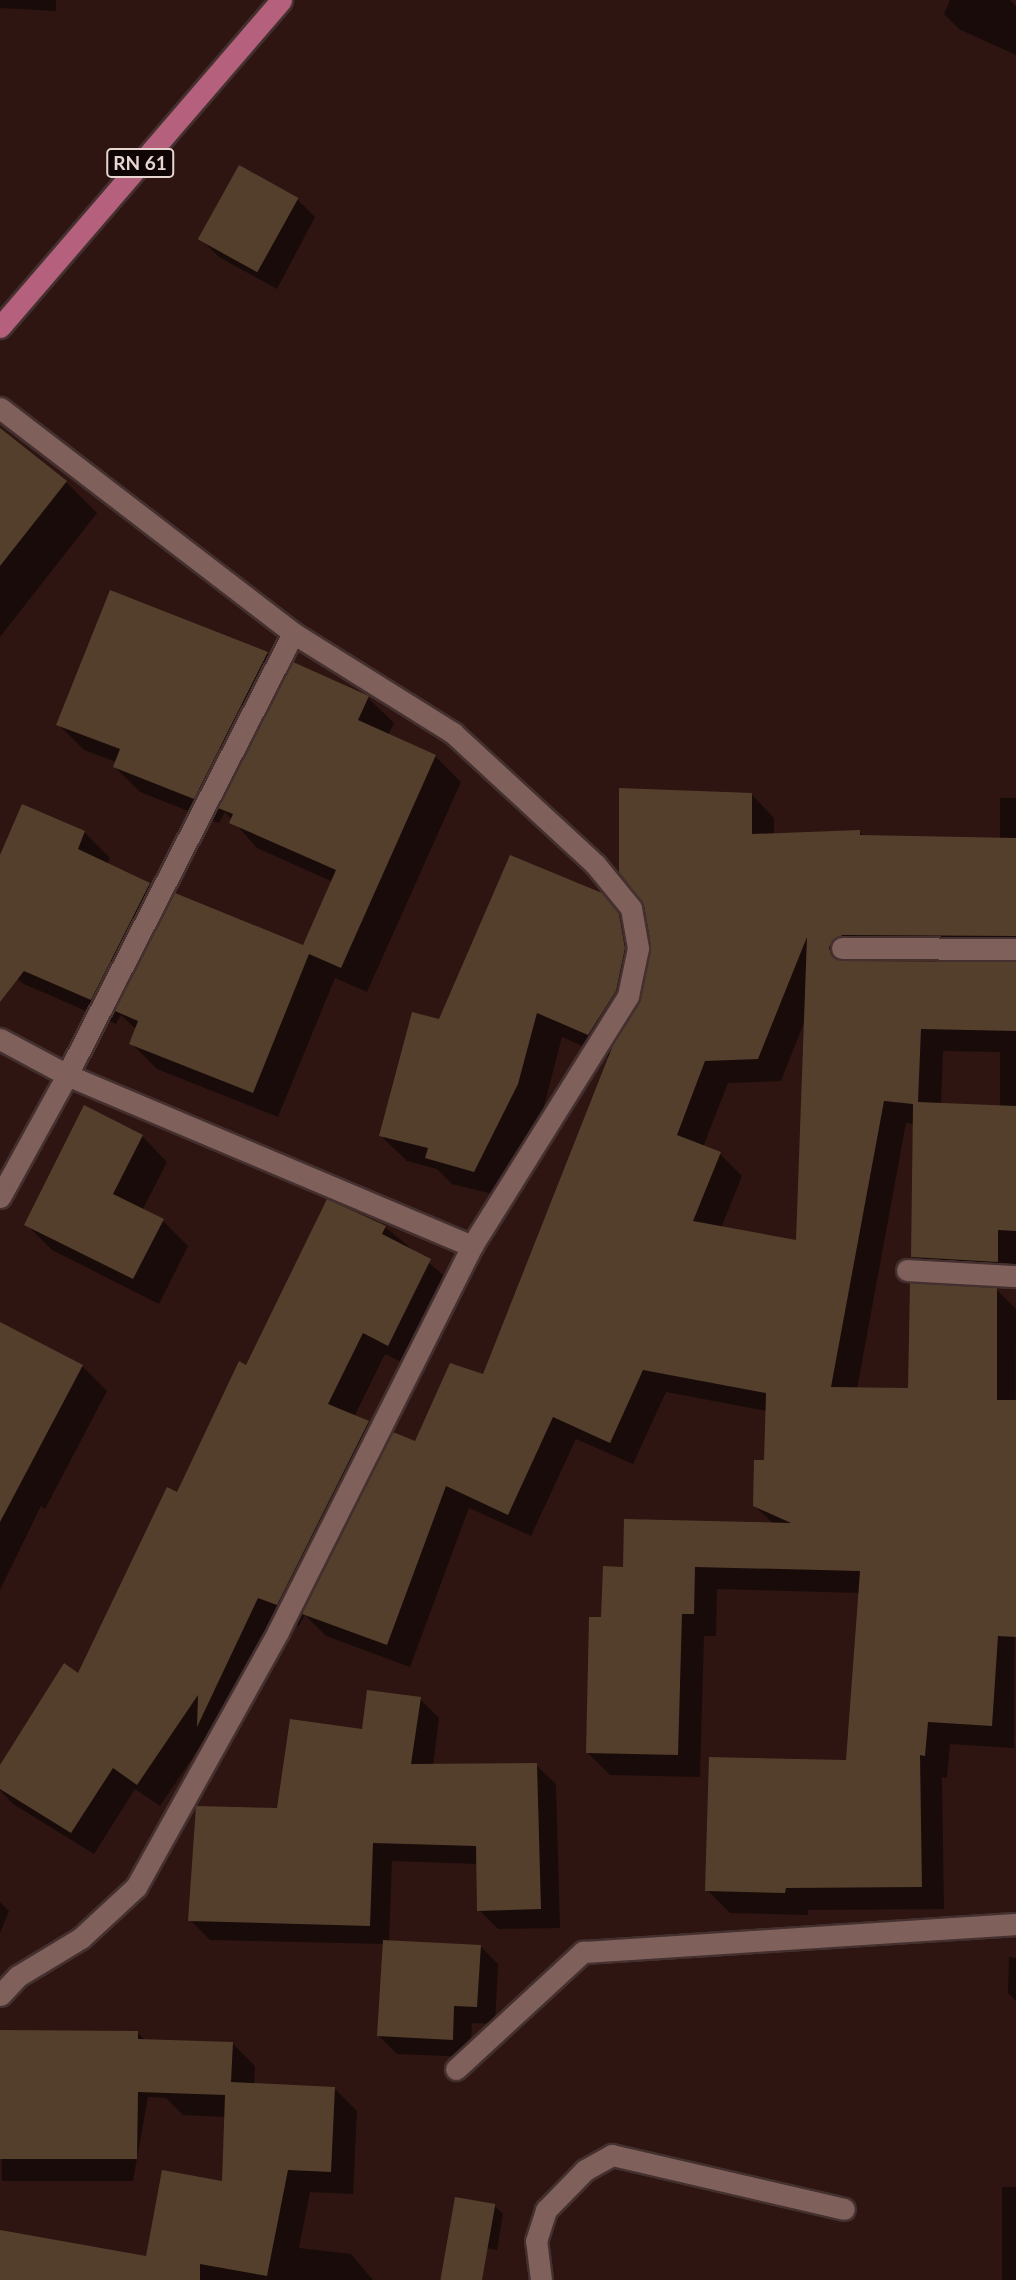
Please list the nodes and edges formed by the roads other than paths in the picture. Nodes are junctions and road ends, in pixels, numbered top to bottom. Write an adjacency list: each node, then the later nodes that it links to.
1 (281, 0): 2 (main road, RN 61)
2 (0, 327)
3 (0, 408): 4 (street)
4 (293, 633): 8 (street); 10 (street)
5 (842, 948): 6 (street)
6 (1016, 949)
7 (0, 1040): 8 (street)
8 (68, 1075): 9 (street); 10 (street)
9 (0, 1197)
10 (472, 1246): 14 (street)
11 (907, 1270): 12 (street)
12 (1016, 1276)
13 (1016, 1924): 15 (street)
14 (0, 1995)
15 (456, 2069)
16 (844, 2209): 17 (street)
17 (541, 2280)

